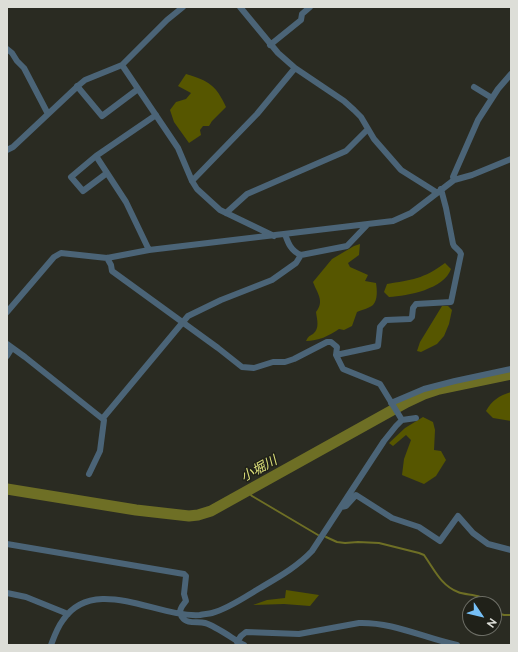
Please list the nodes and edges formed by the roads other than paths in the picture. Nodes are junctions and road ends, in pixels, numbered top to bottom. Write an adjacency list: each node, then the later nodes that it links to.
1 (183, 7): 6 (street)
2 (240, 7): 4 (street)
3 (310, 7): 4 (street)
4 (270, 45): 7 (street)
5 (7, 49): 13 (street)
6 (122, 65): 9 (street); 11 (street)
7 (295, 68): 15 (street); 21 (street)
8 (511, 74): 12 (street)
9 (77, 86): 11 (street); 13 (street)
10 (474, 87): 12 (street)
11 (138, 89): 14 (street)
12 (492, 98): 20 (street)
13 (48, 114): 16 (street)
14 (156, 115): 17 (street); 21 (street)
15 (368, 129): 22 (street); 23 (street)
16 (7, 150)
17 (96, 156): 19 (street); 19 (street)
18 (511, 159): 20 (street)
19 (107, 173): 27 (street)
20 (454, 180): 22 (street)
21 (192, 181): 23 (street)
22 (439, 191): 24 (street); 33 (street)
23 (226, 214): 26 (street)
24 (367, 225): 25 (street); 28 (street)
25 (285, 234): 26 (street); 28 (street)
26 (275, 236): 27 (street)
27 (149, 250): 29 (street)
28 (301, 255): 31 (street)
29 (107, 258): 30 (street); 31 (street)
30 (7, 312)
31 (181, 323): 33 (street); 37 (street)
32 (9, 346): 34 (street); 37 (street)
33 (336, 355): 36 (street)
34 (7, 356)
35 (511, 369): 36 (street)
36 (392, 404): 39 (street)
37 (103, 418): 40 (street)
38 (416, 418): 39 (street)
39 (402, 420): 41 (street)
40 (89, 474)
41 (341, 507): 43 (street); 46 (street)
42 (7, 544): 46 (street)
43 (511, 550)
44 (7, 593): 45 (street)
45 (68, 614): 46 (street); 48 (street)
46 (180, 614): 47 (street)
47 (238, 642): 49 (street); 50 (street)
48 (51, 645)
49 (244, 645)
50 (457, 645)

